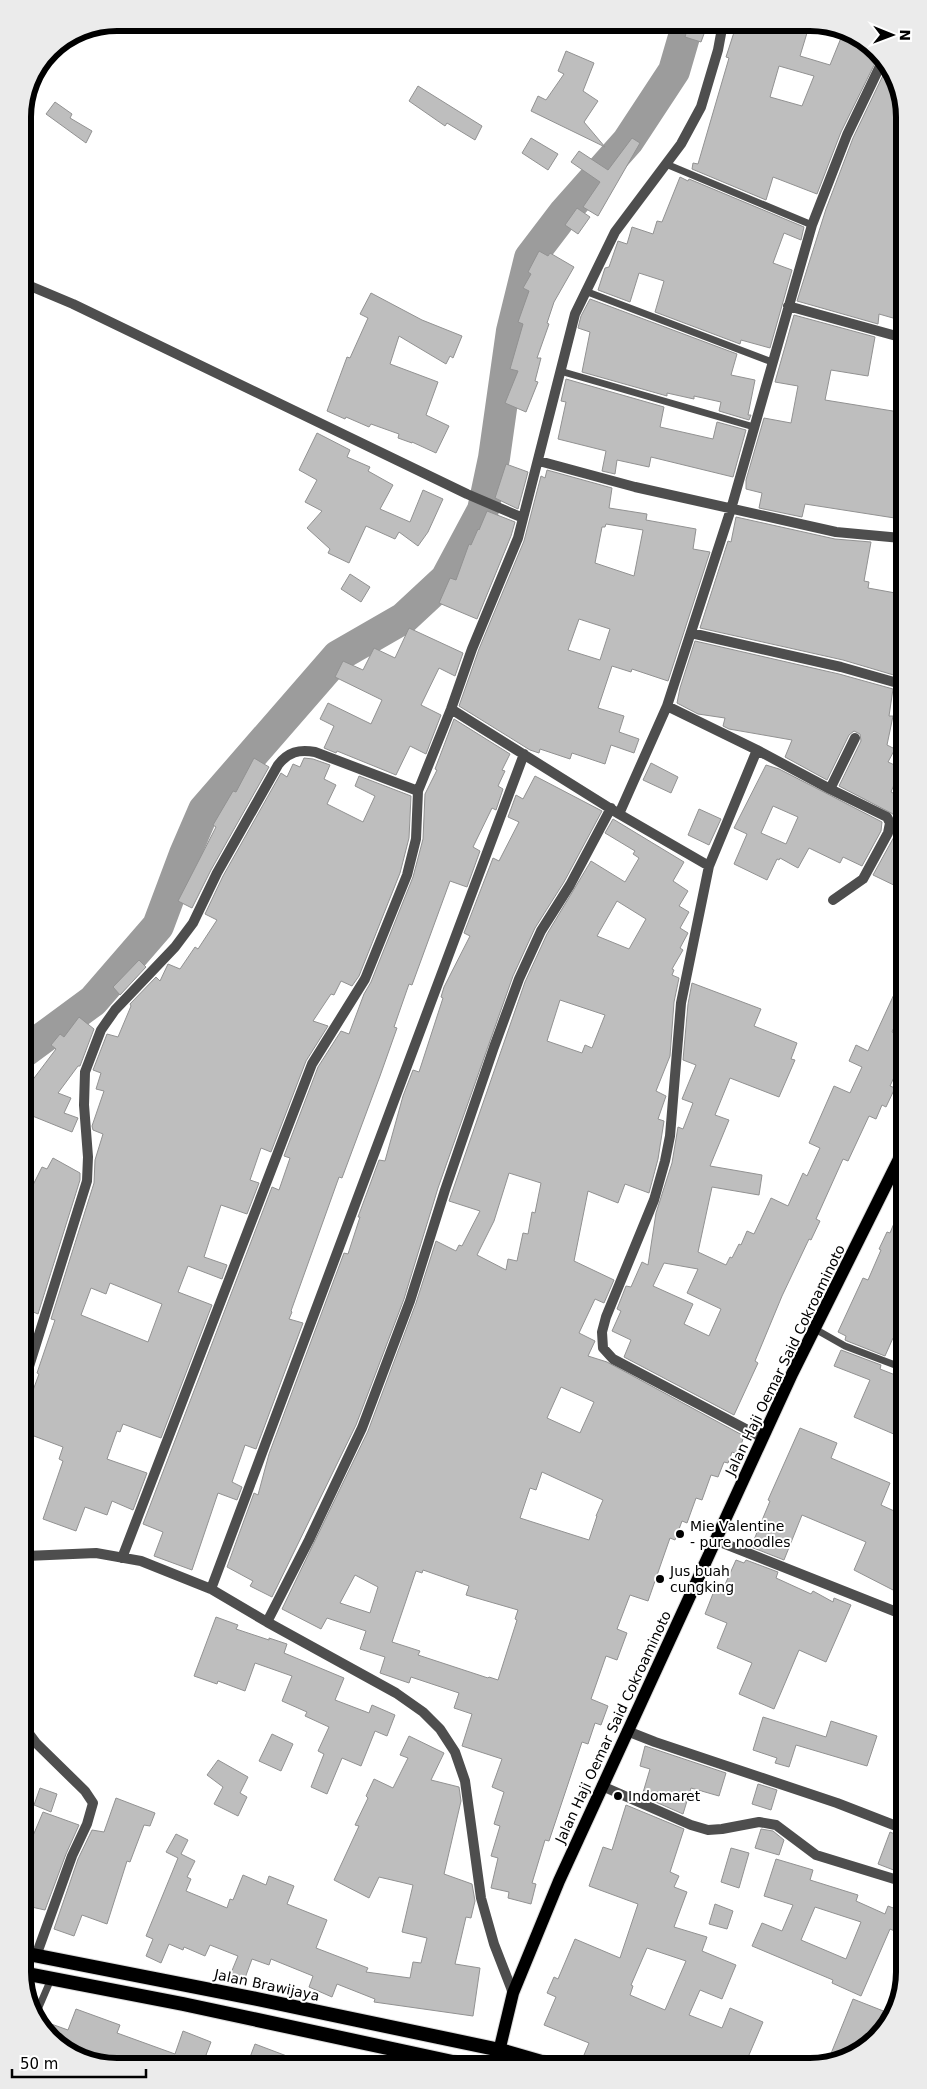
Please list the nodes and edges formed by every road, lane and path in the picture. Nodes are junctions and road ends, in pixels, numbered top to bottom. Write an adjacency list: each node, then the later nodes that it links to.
1 (722, 31): 3 (street)
2 (879, 68): 4 (street)
3 (666, 164): 4 (lane); 6 (street)
4 (812, 225): 7 (street)
5 (31, 286): 14 (street)
6 (584, 292): 9 (lane); 10 (street)
7 (788, 306): 8 (street); 9 (street)
8 (896, 336)
9 (772, 362): 11 (street)
10 (560, 372): 11 (lane); 12 (street)
11 (754, 427): 13 (street)
12 (539, 462): 13 (street); 14 (street)
13 (731, 508): 15 (street); 16 (street)
14 (523, 518): 19 (street)
15 (896, 538)
16 (691, 633): 17 (street); 18 (street)
17 (896, 683)
18 (666, 706): 21 (street); 25 (street)
19 (451, 709): 22 (street); 24 (street)
20 (855, 738): 23 (street)
21 (757, 750): 23 (street); 26 (street)
22 (524, 754): 25 (street); 36 (street)
23 (830, 789): 27 (street)
24 (418, 791): 30 (street); 35 (street)
25 (615, 811): 26 (street); 38 (street)
26 (708, 866): 32 (street)
27 (833, 900)
28 (896, 1165): 29 (main road, Jalan Haji Oemar Said Cokroaminoto)
29 (815, 1329): 31 (lane); 32 (main road, Jalan Haji Oemar Said Cokroaminoto)
30 (31, 1360)
31 (896, 1365)
32 (763, 1438): 33 (main road, Jalan Haji Oemar Said Cokroaminoto)
33 (715, 1540): 37 (street); 39 (main road, Jalan Haji Oemar Said Cokroaminoto)
34 (31, 1556): 35 (street)
35 (122, 1558): 36 (street)
36 (211, 1589): 38 (street)
37 (896, 1612)
38 (267, 1622): 48 (street)
39 (628, 1731): 41 (main road, Jalan Haji Oemar Said Cokroaminoto); 42 (street)
40 (31, 1736): 44 (street)
41 (602, 1786): 43 (street); 48 (main road, Jalan Haji Oemar Said Cokroaminoto)
42 (896, 1826)
43 (896, 1880)
44 (32, 1955): 47 (highway, Jalan Brawijaya)
45 (31, 1975): 46 (highway)
46 (51, 1979): 49 (highway); 50 (lane)
47 (169, 1981): 49 (highway); 51 (highway, Jalan Brawijaya)
48 (513, 1992): 51 (main road, Jalan Haji Oemar Said Cokroaminoto)
49 (164, 2000): 52 (highway)
50 (39, 2007)
51 (498, 2057)
52 (434, 2058)

